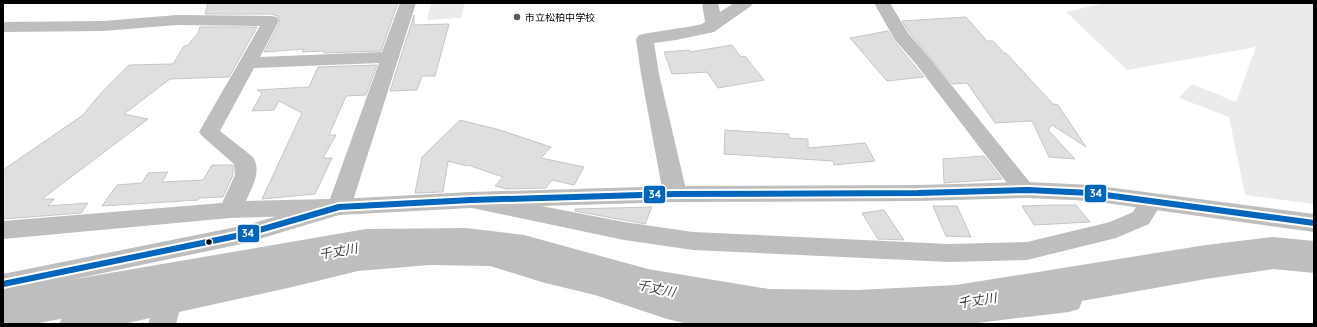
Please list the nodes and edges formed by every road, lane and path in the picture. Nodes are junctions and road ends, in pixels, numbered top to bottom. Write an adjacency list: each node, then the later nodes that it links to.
1 (408, 3): 7 (main road)
2 (710, 3): 5 (main road)
3 (882, 3): 9 (main road)
4 (747, 4): 5 (main road)
5 (714, 25): 10 (main road)
6 (3, 27): 8 (main road)
7 (390, 57): 8 (main road); 13 (main road)
8 (249, 63): 14 (main road)
9 (1024, 190): 10 (main road); 12 (main road)
10 (675, 194): 11 (main road)
11 (471, 200): 12 (main road); 13 (main road)
12 (1151, 201): 15 (main road)
13 (339, 207): 14 (main road); 17 (main road)
14 (230, 210): 16 (main road)
15 (1314, 223)
16 (3, 230)
17 (3, 284)
18 (1069, 301): 22 (main road)
19 (165, 314): 20 (main road); 21 (main road)
20 (73, 324)
21 (750, 324)
22 (878, 324)

